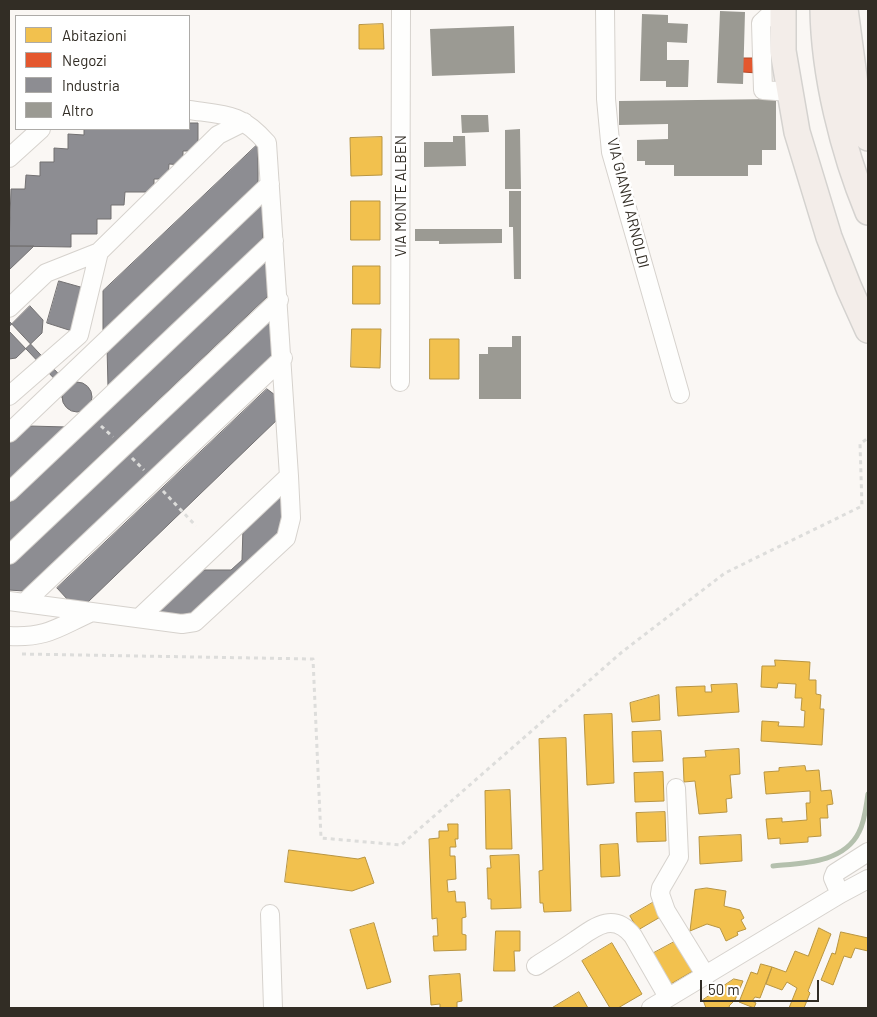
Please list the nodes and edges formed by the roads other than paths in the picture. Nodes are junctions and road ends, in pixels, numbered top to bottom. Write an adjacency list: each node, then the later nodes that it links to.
1 (401, 9): 21 (street, VIA MONTE ALBEN)
2 (605, 9): 22 (street, VIA GIANNI ARNOLDI)
3 (776, 9): 7 (street)
4 (784, 9): 7 (highway)
5 (823, 9): 14 (highway)
6 (845, 9): 11 (highway)
7 (790, 92): 19 (highway)
8 (190, 110): 9 (street)
9 (244, 122): 13 (street); 16 (street)
10 (40, 130): 12 (street)
11 (868, 138)
12 (9, 158)
13 (270, 184): 15 (street); 24 (street)
14 (868, 212)
15 (274, 241): 17 (street); 26 (street)
16 (99, 252): 18 (street); 23 (street)
17 (279, 300): 20 (street); 27 (street)
18 (9, 308)
19 (868, 330)
20 (283, 358): 25 (street); 28 (street)
21 (400, 382)
22 (680, 394)
23 (9, 396)
24 (9, 433)
25 (289, 476): 30 (street); 30 (street)
26 (9, 492)
27 (9, 555)
28 (16, 602): 29 (street)
29 (92, 612): 30 (street); 31 (street)
30 (139, 618)
31 (9, 636)
32 (676, 788): 38 (street)
33 (868, 852): 35 (street)
34 (868, 880): 35 (street)
35 (840, 894): 38 (street)
36 (270, 914): 40 (street)
37 (536, 966): 39 (street)
38 (706, 976): 39 (street)
39 (668, 998): 41 (street)
40 (273, 1008)
41 (651, 1008)

